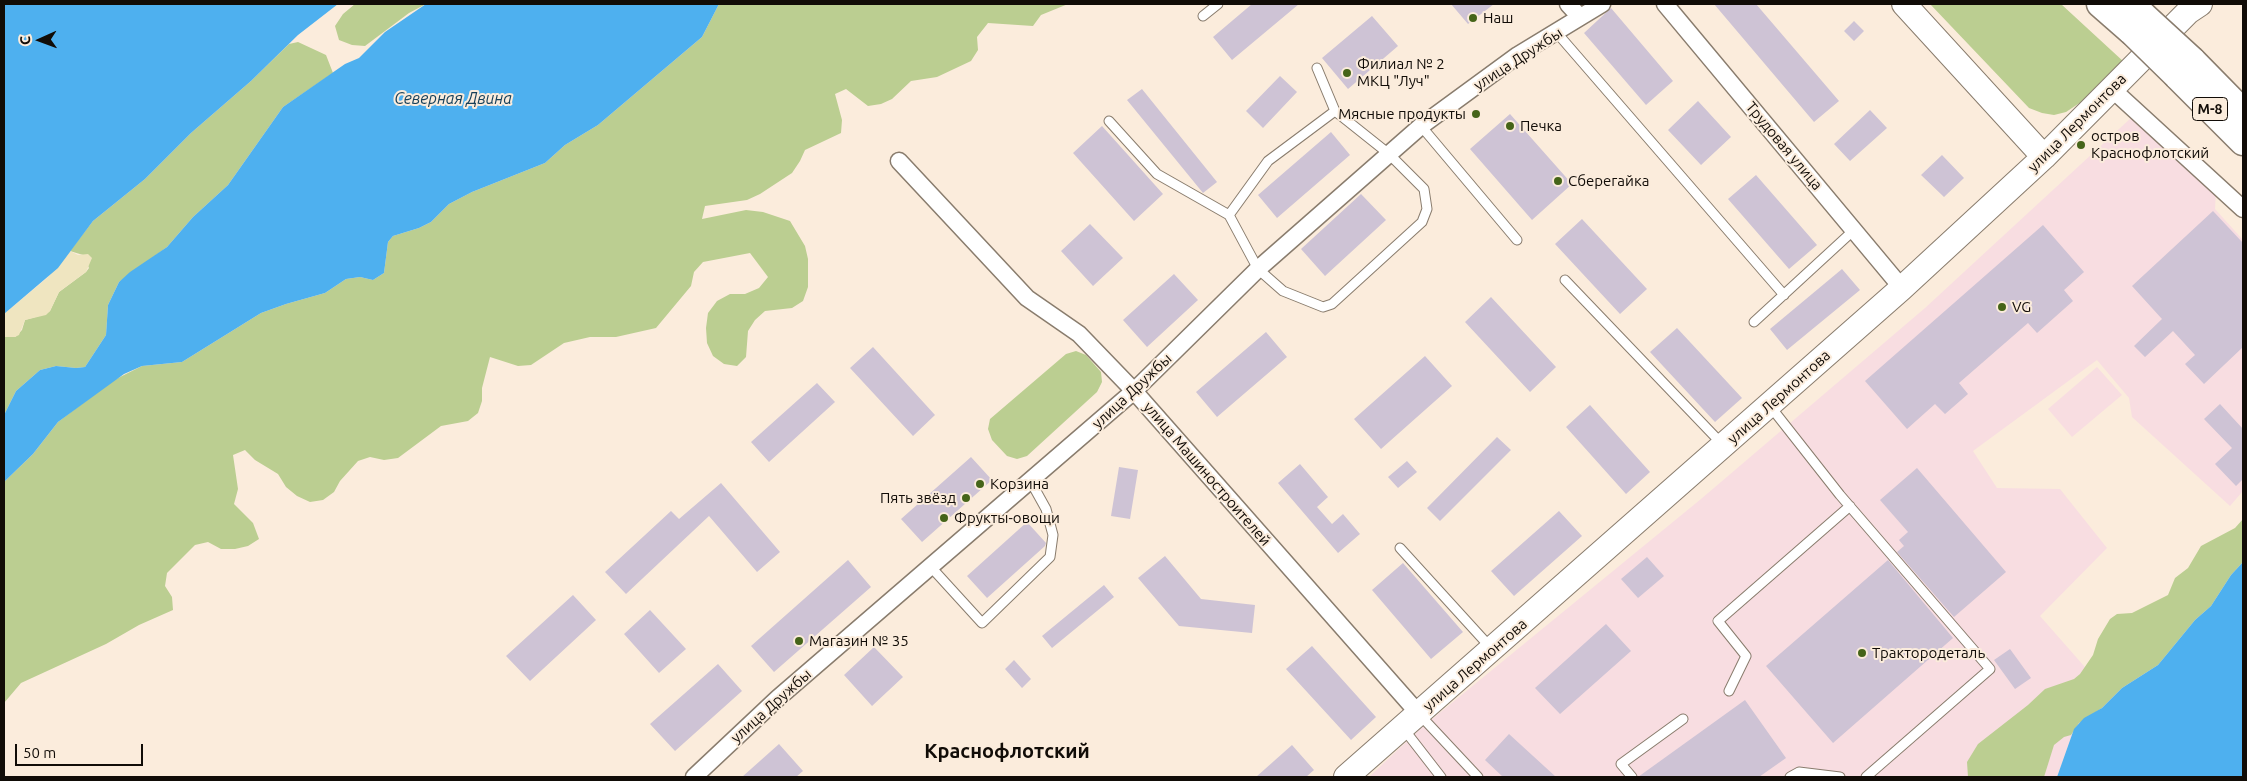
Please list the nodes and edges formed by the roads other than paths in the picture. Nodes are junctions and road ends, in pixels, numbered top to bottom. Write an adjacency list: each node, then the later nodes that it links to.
1 (1218, 4): 8 (lane)
2 (1568, 4): 10 (street)
3 (1602, 4): 10 (street)
4 (1665, 4): 25 (street, Трудовая улица)
5 (1904, 4): 21 (street)
6 (2100, 4): 9 (main road, М-8)
7 (2200, 4): 14 (street, улица Лермонтова)
8 (1203, 16)
9 (2135, 17): 13 (main road, М-8, bridge)
10 (1580, 18): 11 (street, улица Дружбы)
11 (1557, 33): 18 (street, улица Дружбы); 30 (lane)
12 (1317, 68): 15 (lane)
13 (2185, 68): 16 (main road, М-8); 19 (main road, М-8)
14 (2112, 89): 21 (street, улица Лермонтова); 23 (street)
15 (1335, 112): 20 (lane); 24 (lane)
16 (2243, 112)
17 (1109, 121): 24 (lane)
18 (1420, 126): 20 (street, улица Дружбы); 26 (lane)
19 (2243, 142)
20 (1389, 154): 27 (street, улица Дружбы); 27 (lane)
21 (2044, 157): 29 (street, улица Лермонтова)
22 (900, 160): 32 (street, улица Машиностроителей)
23 (2243, 209)
24 (1229, 215): 27 (lane)
25 (1854, 230): 29 (street, Трудовая улица); 30 (lane)
26 (1517, 240)
27 (1258, 269): 32 (street, улица Дружбы)
28 (1565, 280): 34 (lane)
29 (1902, 288): 33 (street, улица Лермонтова)
30 (1784, 294): 31 (lane)
31 (1754, 322)
32 (1134, 392): 35 (street, улица Дружбы); 42 (street, улица Машиностроителей)
33 (1770, 406): 34 (street, улица Лермонтова); 36 (lane)
34 (1724, 446): 39 (street, улица Лермонтова)
35 (1032, 482): 38 (street, улица Дружбы); 38 (lane)
36 (1850, 506): 40 (lane); 50 (lane)
37 (1400, 548): 39 (lane)
38 (930, 566): 43 (street, улица Дружбы)
39 (1493, 650): 42 (street, улица Лермонтова)
40 (1729, 691)
41 (1682, 719): 47 (lane)
42 (1411, 721): 44 (street, улица Лермонтова); 45 (lane); 46 (lane)
43 (694, 777)
44 (1346, 777)
45 (1441, 777)
46 (1478, 777)
47 (1632, 777)
48 (1790, 777): 49 (lane)
49 (1840, 777)
50 (1866, 777)

